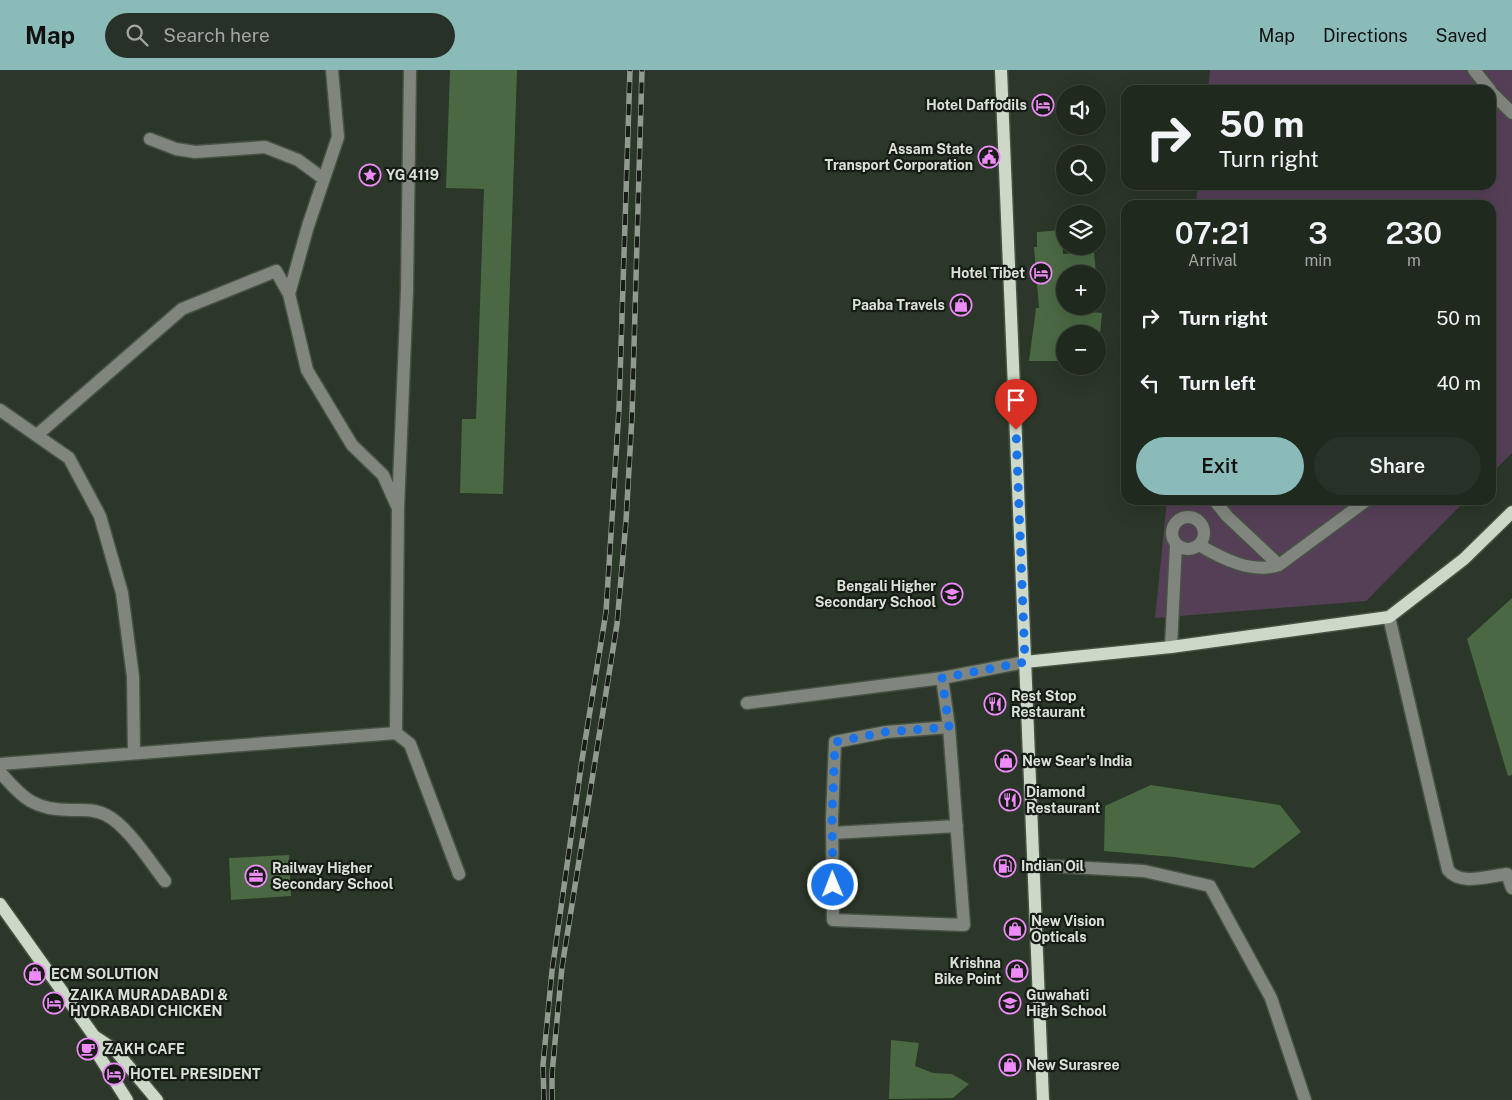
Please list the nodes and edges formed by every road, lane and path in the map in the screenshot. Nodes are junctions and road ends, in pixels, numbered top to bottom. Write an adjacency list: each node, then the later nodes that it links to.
1 (332, 70): 9 (street)
2 (410, 70): 15 (street)
3 (1001, 70): 22 (main road)
4 (1474, 70): 5 (street)
5 (1485, 85)
6 (1496, 97): 7 (street)
7 (1512, 112)
8 (150, 139): 9 (street)
9 (324, 179): 10 (street)
10 (289, 294): 12 (street); 15 (street)
11 (0, 410): 12 (street)
12 (37, 435): 27 (street)
13 (1218, 505): 19 (street)
14 (1360, 505): 19 (street)
15 (398, 508): 26 (street)
16 (1512, 512): 20 (main road)
17 (1176, 545): 18 (street); 18 (street); 21 (street)
18 (1199, 545): 19 (street)
19 (1280, 566)
20 (1389, 617): 21 (main road); 35 (street)
21 (1171, 647): 22 (main road)
22 (1025, 662): 23 (street); 32 (main road)
23 (942, 678): 24 (street); 25 (street)
24 (747, 702)
25 (949, 727): 30 (street); 31 (street)
26 (396, 733): 27 (street); 33 (street)
27 (134, 753): 28 (street)
28 (0, 764)
29 (0, 772): 34 (street)
30 (957, 826): 31 (street); 31 (street)
31 (832, 833)
32 (1032, 865): 40 (main road); 41 (street)
33 (459, 874)
34 (165, 881)
35 (1512, 888)
36 (0, 904): 37 (main road)
37 (94, 1036): 38 (main road); 39 (main road)
38 (127, 1100)
39 (157, 1100)
40 (1043, 1100)
41 (1305, 1100)

